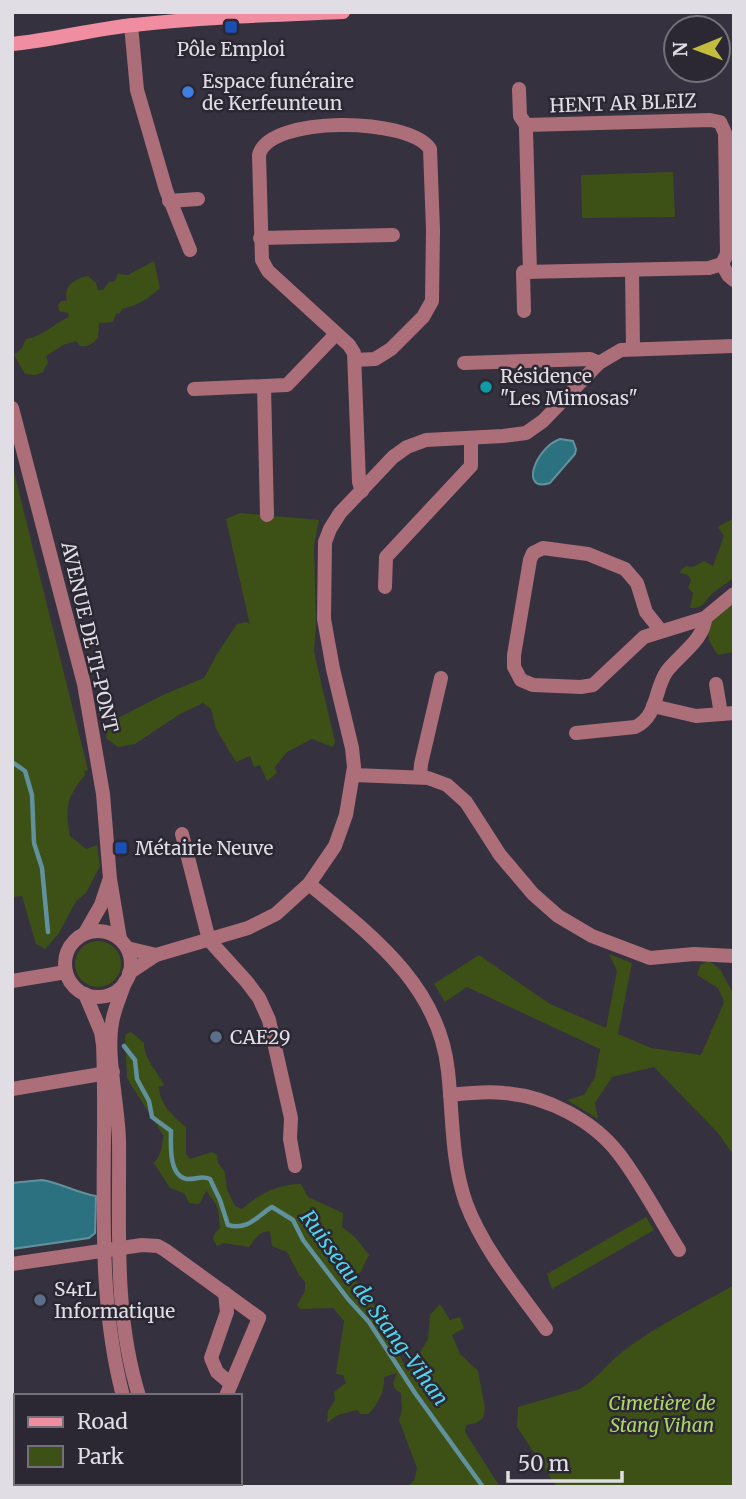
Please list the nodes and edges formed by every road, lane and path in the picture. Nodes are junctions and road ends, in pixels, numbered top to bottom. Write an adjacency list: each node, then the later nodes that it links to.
1 (343, 12): 2 (main road)
2 (294, 13): 3 (main road)
3 (131, 25): 4 (main road); 10 (street)
4 (55, 39): 5 (main road); 6 (main road)
5 (12, 44)
6 (12, 55)
7 (519, 89): 8 (street, HENT AR BLEIZ)
8 (526, 125): 14 (street, HENT AR BLEIZ); 16 (street, HENT AR BLEIZ)
9 (198, 199): 10 (street)
10 (170, 201): 13 (street)
11 (393, 235): 12 (street)
12 (260, 238): 19 (street); 22 (street)
13 (190, 250)
14 (722, 264): 15 (street); 17 (street)
15 (632, 270): 16 (street); 21 (street)
16 (530, 272): 18 (street, HENT AR BLEIZ)
17 (734, 280)
18 (524, 311)
19 (336, 334): 22 (street); 25 (street)
20 (734, 346): 21 (street)
21 (633, 349): 24 (street)
22 (355, 360): 29 (street)
23 (464, 363): 24 (street)
24 (599, 363): 28 (street)
25 (264, 386): 26 (street); 30 (street)
26 (194, 389)
27 (12, 408): 43 (street, AVENUE DE TI-PONT)
28 (471, 438): 29 (street); 31 (street)
29 (362, 491): 40 (street)
30 (267, 515)
31 (385, 587)
32 (734, 594): 33 (street)
33 (705, 618): 34 (street); 37 (street)
34 (661, 631): 34 (street)
35 (441, 678): 41 (street)
36 (716, 684): 38 (street)
37 (653, 706): 38 (street); 39 (street)
38 (727, 714)
39 (576, 733)
40 (354, 775): 41 (street); 44 (street)
41 (420, 777): 49 (street)
42 (182, 834): 46 (street)
43 (110, 879): 45 (street, AVENUE DE TI-PONT); 47 (street, AVENUE DE TI-PONT)
44 (309, 884): 46 (street); 56 (street)
45 (85, 933): 47 (street); 50 (street)
46 (209, 940): 48 (street); 57 (street)
47 (123, 944): 48 (street); 51 (street)
48 (156, 955): 51 (street)
49 (734, 956)
50 (66, 972): 52 (street); 53 (street)
51 (127, 977): 53 (street); 54 (street)
52 (12, 981)
53 (85, 994): 54 (street)
54 (109, 1073): 55 (street); 58 (street)
55 (12, 1089)
56 (450, 1095): 59 (street); 62 (street)
57 (295, 1166)
58 (111, 1249): 60 (street); 61 (street); 64 (street); 65 (street)
59 (679, 1250)
60 (12, 1264)
61 (225, 1293): 63 (street); 63 (street)
62 (546, 1329)
63 (228, 1390)
64 (123, 1394)
65 (139, 1394)

